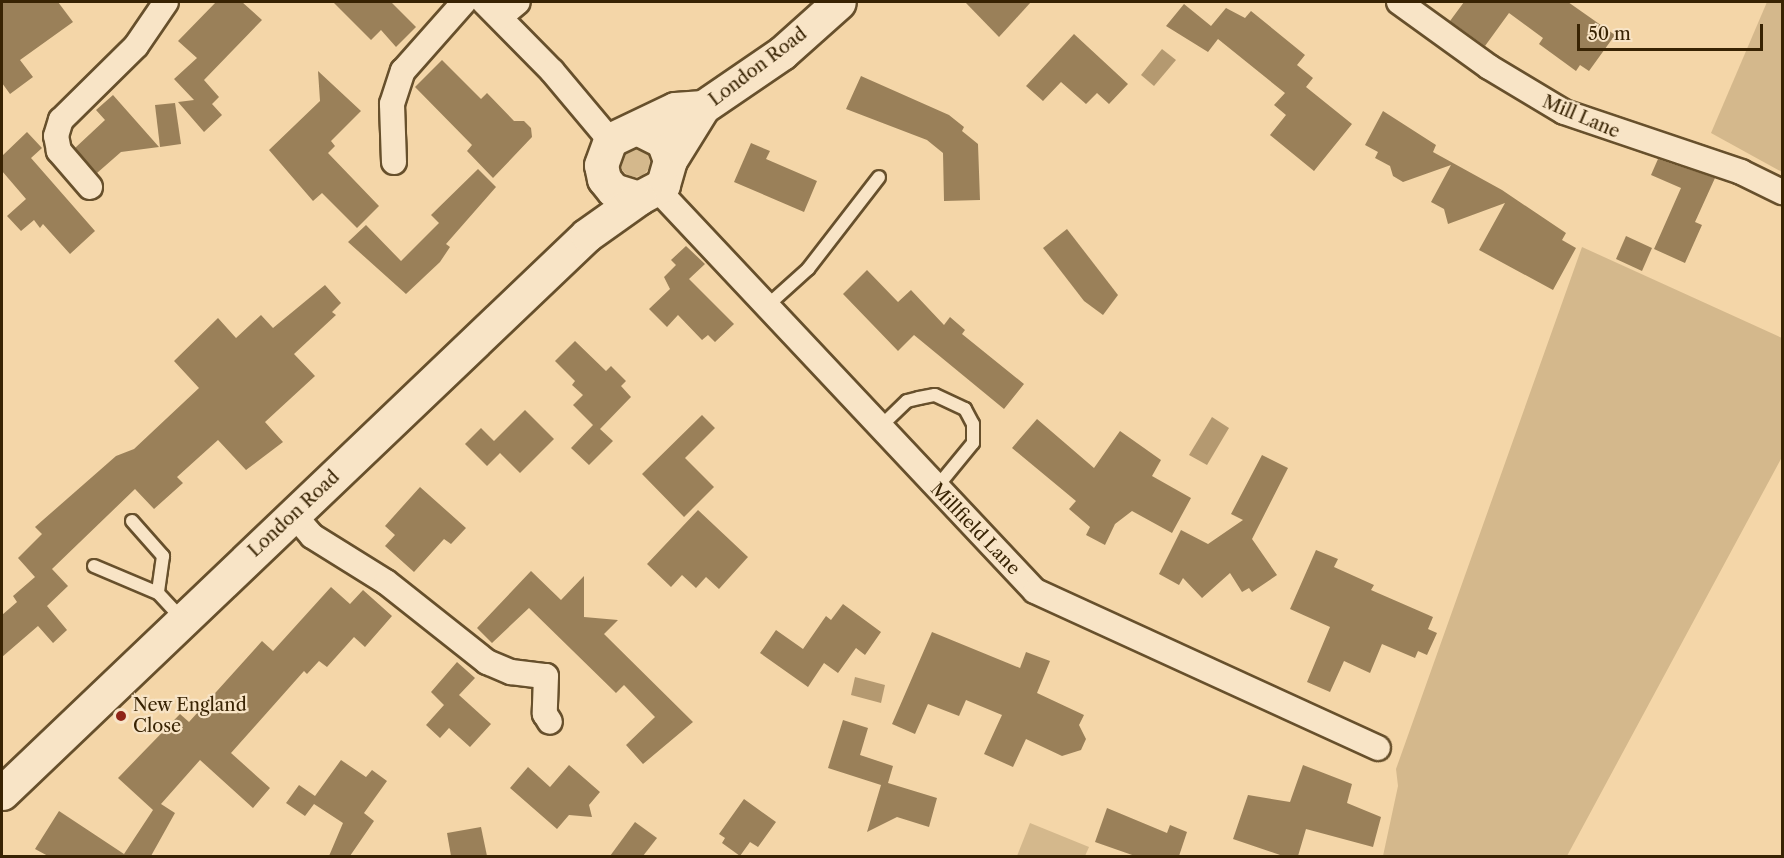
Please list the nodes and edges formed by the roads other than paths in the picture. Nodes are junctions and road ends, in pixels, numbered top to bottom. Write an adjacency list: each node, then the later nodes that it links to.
1 (166, 2): 12 (street)
2 (464, 2): 9 (street)
3 (839, 2): 6 (main road, London Road)
4 (1399, 2): 13 (street, Mill Lane)
5 (500, 7): 7 (street)
6 (703, 107): 7 (main road, London Road); 8 (main road, London Road)
7 (623, 134): 8 (main road); 11 (main road)
8 (670, 160): 14 (main road, London Road)
9 (393, 162)
10 (879, 177): 16 (lane)
11 (604, 179): 14 (main road); 15 (main road)
12 (90, 187)
13 (1782, 192)
14 (649, 194): 15 (main road, London Road); 16 (street, Millfield Lane)
15 (587, 235): 19 (main road, London Road)
16 (768, 304): 17 (street, Millfield Lane)
17 (879, 428): 18 (street, Millfield Lane); 18 (lane)
18 (936, 488): 25 (street, Millfield Lane)
19 (294, 514): 23 (main road, London Road); 24 (street)
20 (132, 521): 22 (lane)
21 (94, 566): 22 (lane)
22 (158, 593): 23 (lane)
23 (183, 620): 26 (main road, London Road)
24 (550, 723)
25 (1378, 748)
26 (2, 793)

